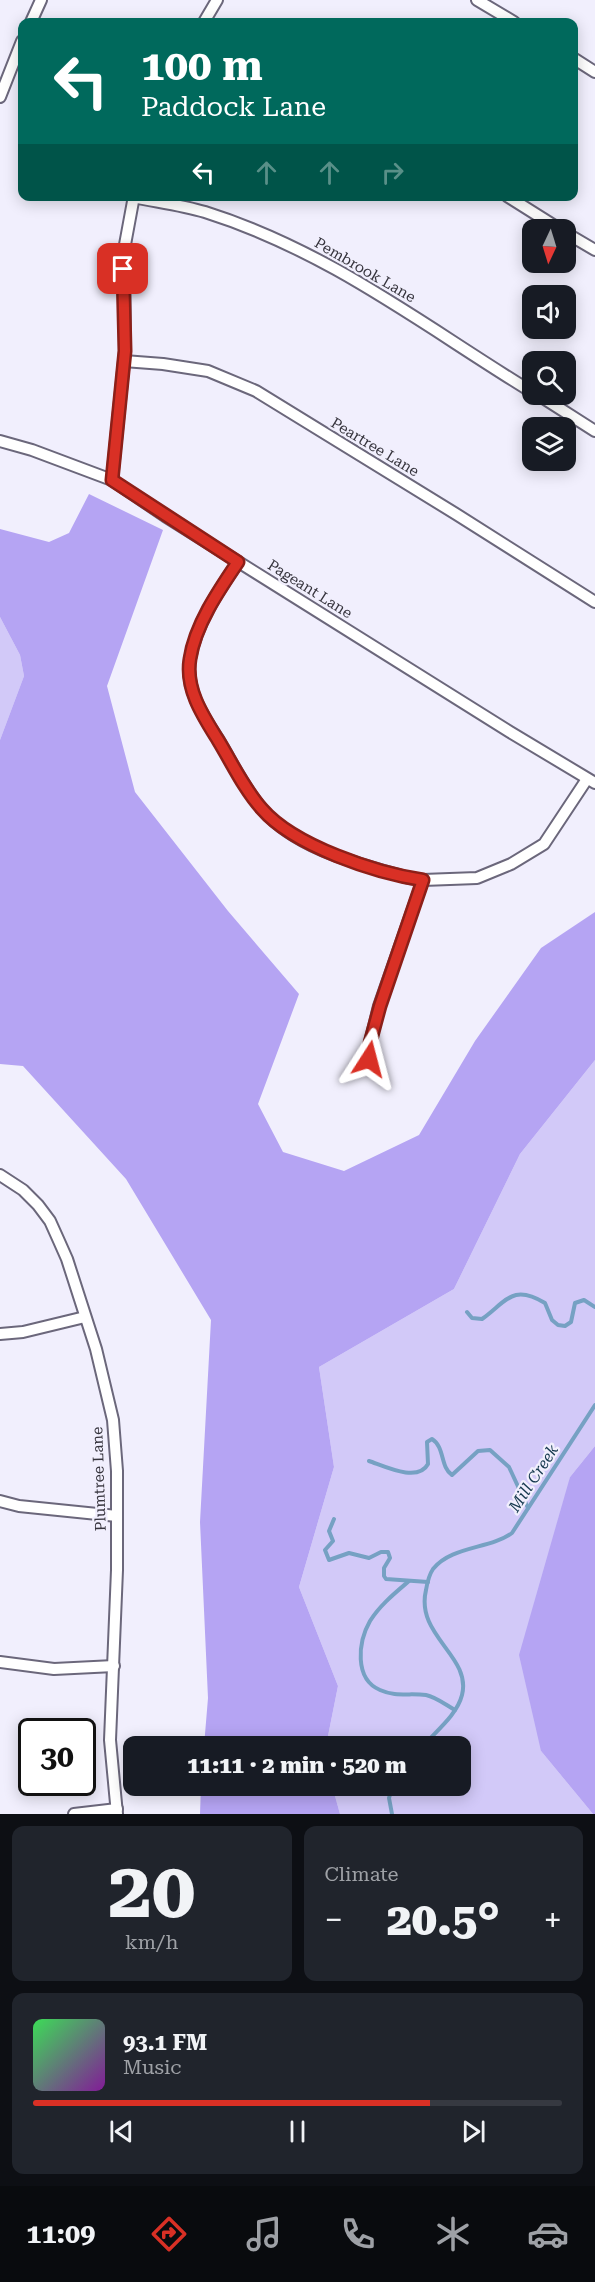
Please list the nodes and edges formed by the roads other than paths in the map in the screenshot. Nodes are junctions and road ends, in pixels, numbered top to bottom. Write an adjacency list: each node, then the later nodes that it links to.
1 (41, 0): 4 (street)
2 (217, 0): 5 (street)
3 (477, 0): 6 (street)
4 (33, 18)
5 (206, 18)
6 (507, 18)
7 (18, 52): 10 (street)
8 (578, 61): 9 (street)
9 (595, 72)
10 (0, 97)
11 (133, 201): 17 (street)
12 (155, 201): 18 (street, Pembrook Lane)
13 (515, 201): 14 (street)
14 (544, 219)
15 (576, 239): 16 (street)
16 (595, 250)
17 (124, 361): 22 (street); 24 (street, Peartree Lane)
18 (522, 386)
19 (554, 405): 20 (street)
20 (595, 431)
21 (0, 441): 22 (street, Pageant Lane)
22 (112, 480): 23 (street, Pageant Lane)
23 (238, 562): 25 (street, Pageant Lane); 26 (street)
24 (595, 602)
25 (591, 781): 26 (street)
26 (423, 880): 27 (street)
27 (369, 1059)
28 (0, 1175): 29 (street, Plumtree Lane)
29 (85, 1317): 30 (street); 32 (street, Plumtree Lane)
30 (0, 1334)
31 (0, 1501): 32 (street)
32 (117, 1516): 34 (street, Plumtree Lane)
33 (0, 1662): 34 (street)
34 (114, 1666): 35 (street, Plumtree Lane)
35 (117, 1812): 36 (street)
36 (74, 1814)

